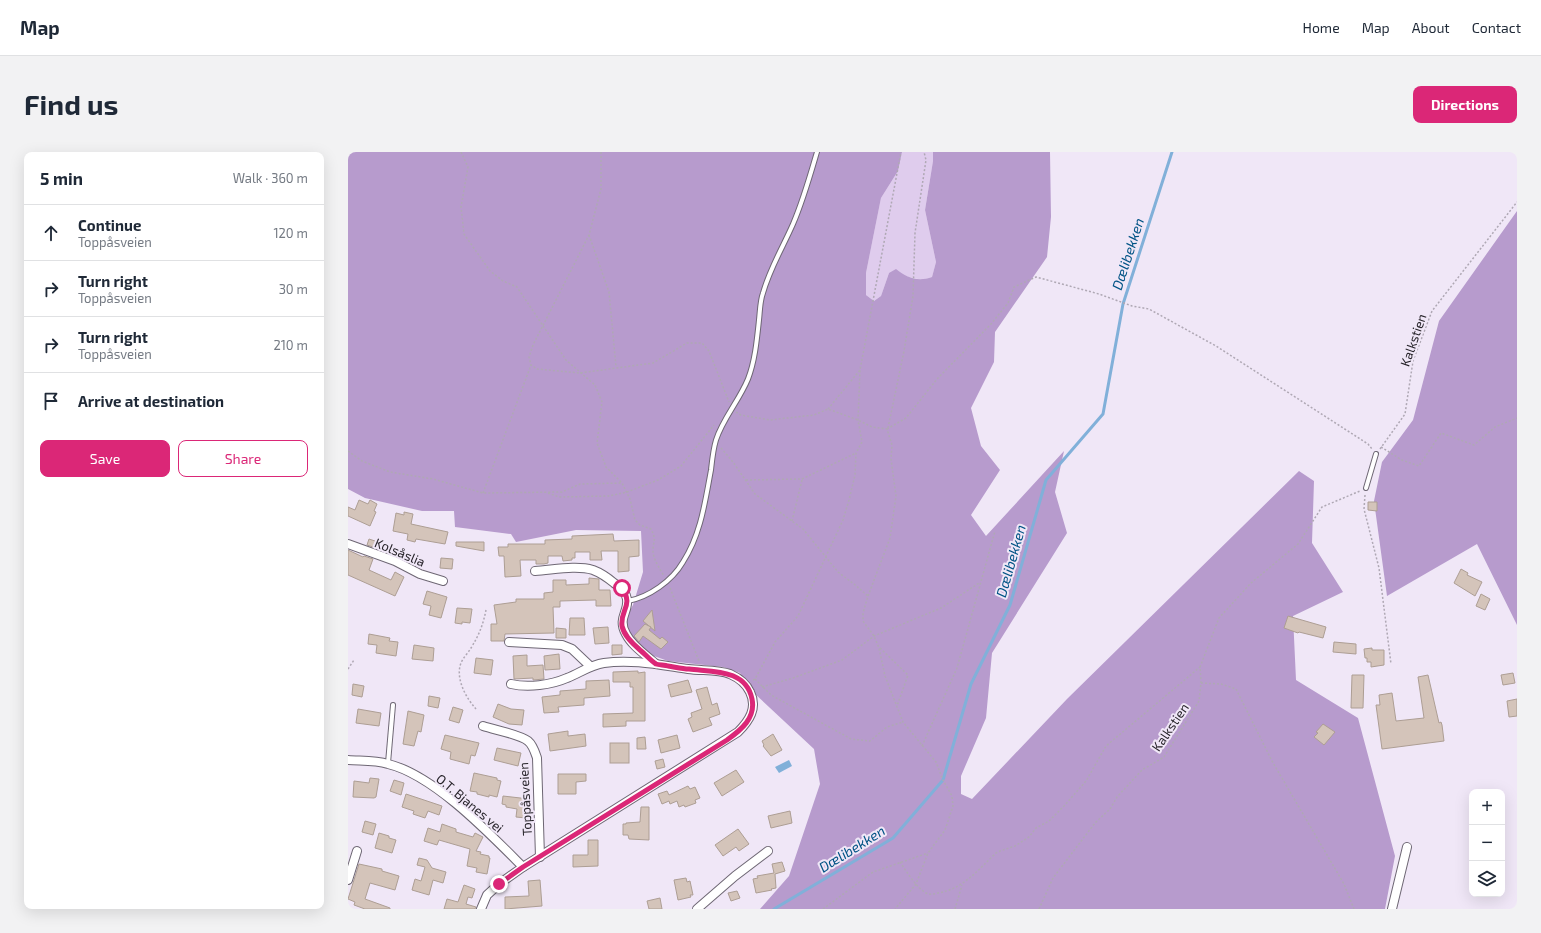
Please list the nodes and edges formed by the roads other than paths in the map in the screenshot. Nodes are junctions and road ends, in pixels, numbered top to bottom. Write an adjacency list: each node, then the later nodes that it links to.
1 (817, 152): 7 (lane)
2 (1376, 454): 3 (lane)
3 (1366, 488)
4 (348, 544): 6 (street, Kolsåslia)
5 (535, 571): 7 (street)
6 (443, 581)
7 (628, 601): 9 (street)
8 (509, 642): 10 (street)
9 (656, 664): 10 (street); 19 (street)
10 (590, 666): 11 (street)
11 (511, 684)
12 (392, 704): 15 (lane)
13 (483, 726): 19 (street, Toppåsveien)
14 (348, 760): 15 (street, O.T. Bjanes vei)
15 (388, 764): 20 (street, O.T. Bjanes vei)
16 (1407, 847): 24 (street)
17 (357, 850): 21 (street)
18 (768, 850): 23 (street)
19 (540, 857): 20 (street)
20 (523, 867): 22 (street)
21 (348, 880)
22 (481, 909)
23 (697, 909)
24 (1392, 909)

